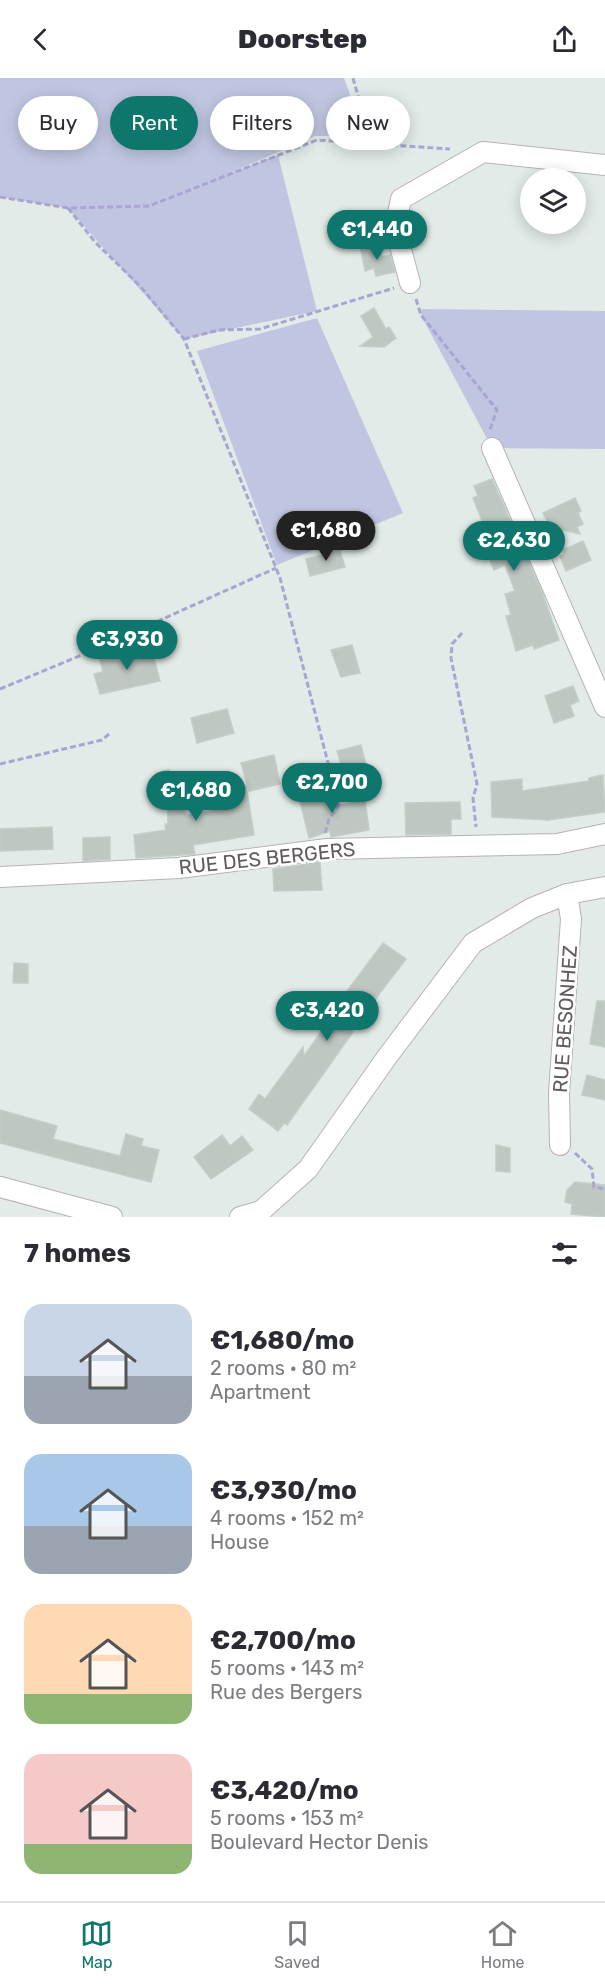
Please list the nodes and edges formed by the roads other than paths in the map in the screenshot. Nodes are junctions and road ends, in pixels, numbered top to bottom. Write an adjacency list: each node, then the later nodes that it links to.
1 (605, 165): 2 (street)
2 (410, 283)
3 (492, 448): 4 (street)
4 (605, 707)
5 (605, 834): 6 (street, RUE DES BERGERS)
6 (0, 877)
7 (605, 887): 8 (street)
8 (567, 894): 9 (street, RUE BESONHEZ); 11 (street)
9 (560, 1145)
10 (0, 1187): 12 (street)
11 (262, 1214): 13 (street)
12 (112, 1217)
13 (240, 1217)

